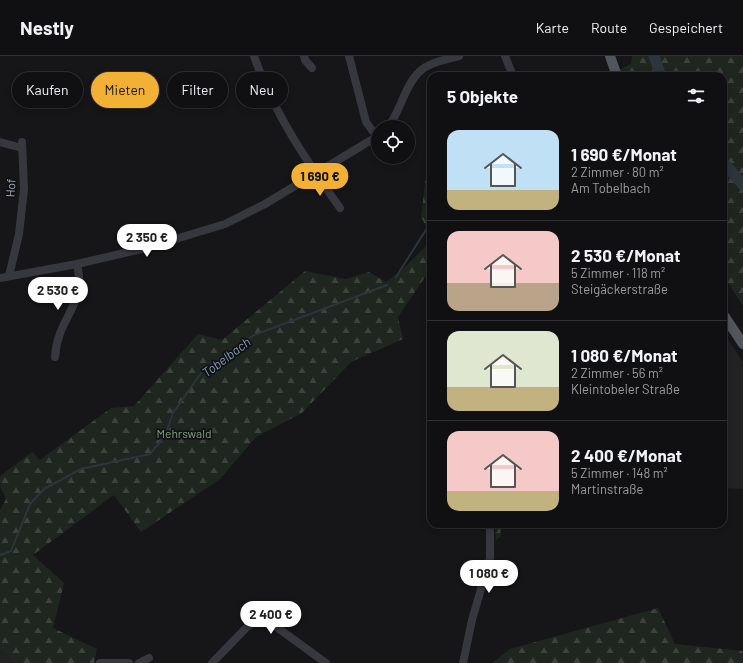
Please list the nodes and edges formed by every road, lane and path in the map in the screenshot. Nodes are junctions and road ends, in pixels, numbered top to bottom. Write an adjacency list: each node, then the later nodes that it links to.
1 (254, 56): 14 (street)
2 (304, 56): 7 (street)
3 (349, 56): 11 (street)
4 (459, 56): 10 (street)
5 (505, 56): 8 (street)
6 (610, 56): 9 (main road)
7 (312, 68)
8 (511, 72)
9 (616, 72)
10 (394, 120)
11 (371, 128)
12 (371, 140): 14 (street)
13 (0, 142): 17 (street, Hof)
14 (316, 174): 15 (street); 16 (street)
15 (340, 208)
16 (77, 264): 17 (street); 21 (street)
17 (9, 276): 18 (street)
18 (0, 278)
19 (727, 320): 20 (main road)
20 (743, 344)
21 (56, 357)
22 (490, 528): 29 (street)
23 (149, 658): 26 (street)
24 (100, 663): 25 (street)
25 (129, 663)
26 (139, 663)
27 (212, 663): 28 (street)
28 (326, 663)
29 (463, 663)

